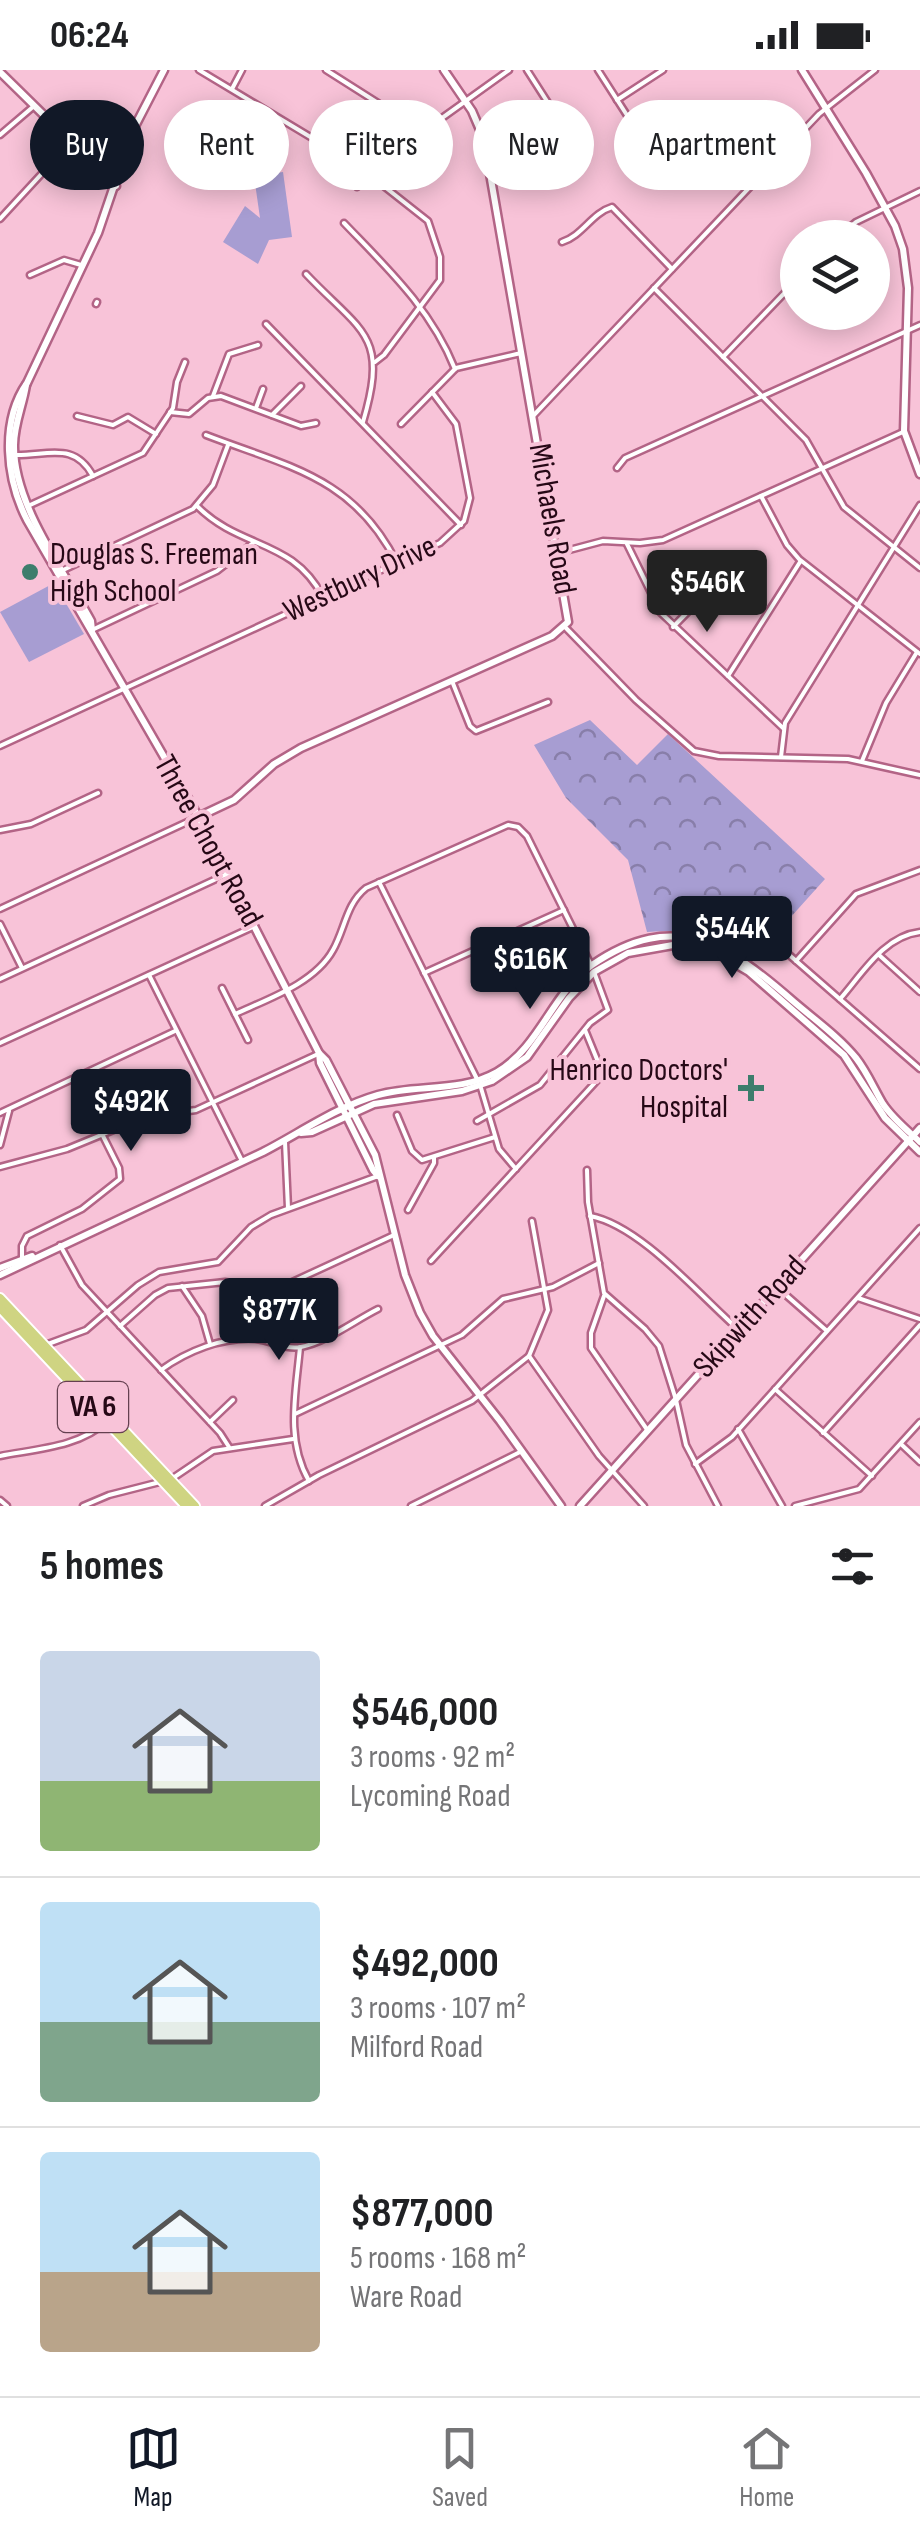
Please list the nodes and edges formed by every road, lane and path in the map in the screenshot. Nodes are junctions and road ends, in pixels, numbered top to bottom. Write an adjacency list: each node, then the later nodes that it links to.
1 (164, 70): 20 (main road, Three Chopt Road)
2 (199, 70): 13 (street)
3 (242, 70): 13 (street)
4 (326, 70): 14 (street)
5 (444, 70): 15 (main road, Michaels Road)
6 (509, 70): 15 (street)
7 (527, 70): 16 (street)
8 (598, 70): 17 (street)
9 (663, 70): 17 (street)
10 (802, 70): 19 (main road)
11 (875, 70): 19 (street)
12 (0, 72): 18 (main road)
13 (232, 90): 25 (street)
14 (373, 100)
15 (465, 100): 21 (street); 47 (main road, Michaels Road)
16 (546, 100)
17 (617, 100)
18 (30, 102)
19 (826, 108): 23 (street); 31 (main road)
20 (144, 109)
21 (453, 109)
22 (30, 110): 24 (street)
23 (811, 123)
24 (0, 136)
25 (309, 137)
26 (30, 186): 32 (street)
27 (114, 190): 36 (main road, Three Chopt Road)
28 (391, 190): 42 (street)
29 (746, 190): 37 (street)
30 (920, 192): 31 (street)
31 (886, 209): 33 (street); 45 (main road)
32 (0, 219)
33 (861, 220)
34 (344, 222): 42 (street)
35 (562, 242): 37 (street)
36 (82, 266): 39 (street); 52 (main road, Three Chopt Road)
37 (672, 269): 40 (street)
38 (306, 274): 50 (street)
39 (30, 275)
40 (654, 288): 48 (street); 61 (street)
41 (780, 298): 48 (street)
42 (422, 308): 50 (street); 51 (street)
43 (266, 324): 64 (street)
44 (920, 325): 45 (street)
45 (906, 331): 57 (street); 66 (main road)
46 (258, 345): 56 (street)
47 (522, 353): 51 (street); 61 (main road, Michaels Road)
48 (724, 357): 57 (street)
49 (185, 362): 59 (street)
50 (374, 362): 64 (street)
51 (455, 369): 55 (street)
52 (26, 384): 70 (main road, Three Chopt Road); 70 (main road, Three Chopt Road)
53 (301, 386): 60 (street)
54 (263, 389): 58 (street)
55 (432, 392): 65 (street); 79 (street, Westbury Drive)
56 (213, 396): 58 (street); 59 (street)
57 (763, 396): 71 (street); 72 (street)
58 (256, 408): 60 (street)
59 (170, 412): 67 (street)
60 (272, 414): 63 (street)
61 (534, 415): 83 (main road, Michaels Road)
62 (77, 416): 67 (street)
63 (316, 422)
64 (362, 423): 79 (street)
65 (402, 424)
66 (904, 431): 72 (street); 73 (main road)
67 (156, 434): 74 (street)
68 (206, 435): 69 (street)
69 (229, 444): 78 (street); 85 (street)
70 (4, 451): 74 (street); 77 (main road, Three Chopt Road); 87 (main road, Three Chopt Road)
71 (617, 468)
72 (822, 468): 75 (street); 82 (street)
73 (920, 474)
74 (93, 477): 77 (street)
75 (760, 496): 81 (street); 84 (street)
76 (920, 505): 82 (street)
77 (28, 506): 87 (main road, Three Chopt Road)
78 (197, 506): 80 (street); 87 (street)
79 (461, 524): 85 (street, Westbury Drive)
80 (253, 543): 89 (street); 93 (street)
81 (627, 543): 83 (street); 91 (street)
82 (894, 548): 86 (street); 90 (street)
83 (558, 553): 92 (main road, Michaels Road)
84 (801, 561): 90 (street); 95 (street)
85 (397, 562): 89 (street, Westbury Drive)
86 (920, 568)
87 (60, 572): 93 (main road, Three Chopt Road)
88 (718, 581): 91 (street)
89 (323, 597): 97 (street, Westbury Drive)
90 (858, 605): 94 (street); 99 (street)
91 (673, 626): 95 (street)
92 (565, 627): 96 (main road, Michaels Road); 101 (street)
93 (92, 630): 97 (main road, Three Chopt Road)
94 (918, 653): 102 (street)
95 (728, 676): 99 (street)
96 (452, 680): 98 (street); 105 (main road, Michaels Road)
97 (124, 688): 100 (street, Westbury Drive); 105 (main road, Three Chopt Road)
98 (548, 702)
99 (784, 728): 101 (street)
100 (0, 746)
101 (781, 757): 102 (street)
102 (862, 761): 103 (street)
103 (920, 775)
104 (98, 793): 106 (street)
105 (198, 817): 108 (main road, Three Chopt Road); 110 (street)
106 (0, 830)
107 (920, 870): 117 (street)
108 (228, 874): 113 (main road, Three Chopt Road); 118 (street)
109 (378, 882): 111 (street); 120 (street); 124 (street)
110 (0, 909)
111 (564, 910): 119 (street); 120 (street)
112 (0, 924): 118 (street)
113 (255, 926): 121 (street); 124 (main road, Three Chopt Road)
114 (920, 932): 116 (street)
115 (780, 946): 117 (street)
116 (878, 955): 125 (street); 126 (street)
117 (796, 961): 126 (street)
118 (22, 968): 122 (street)
119 (593, 969): 129 (street); 134 (main road); 145 (main road)
120 (424, 973): 134 (street)
121 (150, 975): 128 (street); 131 (street)
122 (0, 979)
123 (222, 988): 127 (street)
124 (287, 988): 127 (street); 132 (main road, Three Chopt Road)
125 (920, 992)
126 (840, 999): 133 (street)
127 (235, 1014): 130 (street)
128 (176, 1030): 135 (street); 136 (street)
129 (585, 1030): 140 (street); 153 (street)
130 (248, 1040)
131 (0, 1043)
132 (319, 1054): 135 (street); 137 (main road, Three Chopt Road)
133 (920, 1069)
134 (479, 1083): 137 (main road); 140 (street)
135 (212, 1103): 143 (street); 151 (street)
136 (10, 1108): 138 (street); 148 (street)
137 (349, 1111): 146 (main road); 155 (main road, Three Chopt Road)
138 (0, 1114)
139 (397, 1115): 150 (street)
140 (488, 1117): 141 (street); 144 (street)
141 (477, 1121)
142 (920, 1128): 145 (main road, Skipwith Road)
143 (102, 1134): 152 (street); 163 (street)
144 (495, 1137): 150 (street); 153 (street)
145 (910, 1138): 147 (main road); 149 (main road); 168 (main road, Skipwith Road)
146 (285, 1141): 151 (main road); 156 (street)
147 (920, 1142)
148 (0, 1144)
149 (920, 1152)
150 (434, 1157): 157 (street)
151 (242, 1162): 162 (main road)
152 (0, 1167)
153 (516, 1169): 164 (street)
154 (587, 1170): 158 (street)
155 (378, 1176): 156 (street); 161 (main road, Three Chopt Road)
156 (288, 1208): 175 (street)
157 (408, 1210)
158 (590, 1216): 165 (street); 178 (street)
159 (532, 1221): 169 (street)
160 (920, 1228): 172 (street)
161 (394, 1235): 167 (street); 182 (main road, Three Chopt Road)
162 (60, 1245): 163 (main road); 175 (street)
163 (22, 1260): 166 (main road)
164 (431, 1261)
165 (599, 1263): 169 (street); 170 (street)
166 (0, 1271)
167 (182, 1286): 177 (street); 181 (street)
168 (778, 1287): 178 (main road, Skipwith Road); 179 (street)
169 (546, 1290): 182 (street); 184 (street)
170 (604, 1293): 189 (street); 195 (street)
171 (0, 1298): 180 (main road, VA 6)
172 (858, 1298): 176 (street); 179 (street)
173 (0, 1308): 180 (main road, VA 6)
174 (378, 1309): 183 (street)
175 (110, 1310): 177 (street); 180 (street)
176 (920, 1322): 196 (street)
177 (120, 1326): 185 (street)
178 (738, 1330): 189 (main road, Skipwith Road)
179 (827, 1331): 186 (street)
180 (41, 1346): 191 (main road, VA 6)
181 (210, 1346): 183 (street); 185 (street)
182 (440, 1346): 187 (main road, Three Chopt Road); 190 (street)
183 (300, 1347): 190 (street)
184 (529, 1356): 187 (street); 204 (street)
185 (161, 1370): 192 (street)
186 (775, 1389): 194 (street); 196 (street)
187 (481, 1396): 200 (main road, Three Chopt Road); 207 (street)
188 (233, 1400): 192 (street)
189 (676, 1400): 195 (main road, Skipwith Road); 203 (street)
190 (294, 1414): 197 (street)
191 (109, 1419): 201 (street); 206 (main road, VA 6)
192 (210, 1422): 199 (street)
193 (920, 1422): 198 (street)
194 (738, 1429): 203 (street); 219 (street)
195 (648, 1431): 204 (main road, Skipwith Road)
196 (823, 1432): 205 (street)
197 (293, 1439): 199 (street); 207 (street)
198 (900, 1444): 202 (street); 205 (street)
199 (229, 1447): 206 (street)
200 (522, 1451): 214 (street); 215 (main road, Three Chopt Road)
201 (0, 1456)
202 (920, 1462)
203 (695, 1464): 218 (street)
204 (611, 1472): 216 (main road, Skipwith Road); 217 (street)
205 (872, 1476): 220 (street)
206 (166, 1481): 210 (street); 211 (main road, VA 6); 212 (main road, VA 6)
207 (309, 1481): 213 (street)
208 (0, 1500): 209 (street)
209 (7, 1506)
210 (83, 1506)
211 (186, 1506)
212 (195, 1506)
213 (264, 1506)
214 (411, 1506)
215 (561, 1506)
216 (580, 1506)
217 (644, 1506)
218 (718, 1506)
219 (782, 1506)
220 (795, 1506)

